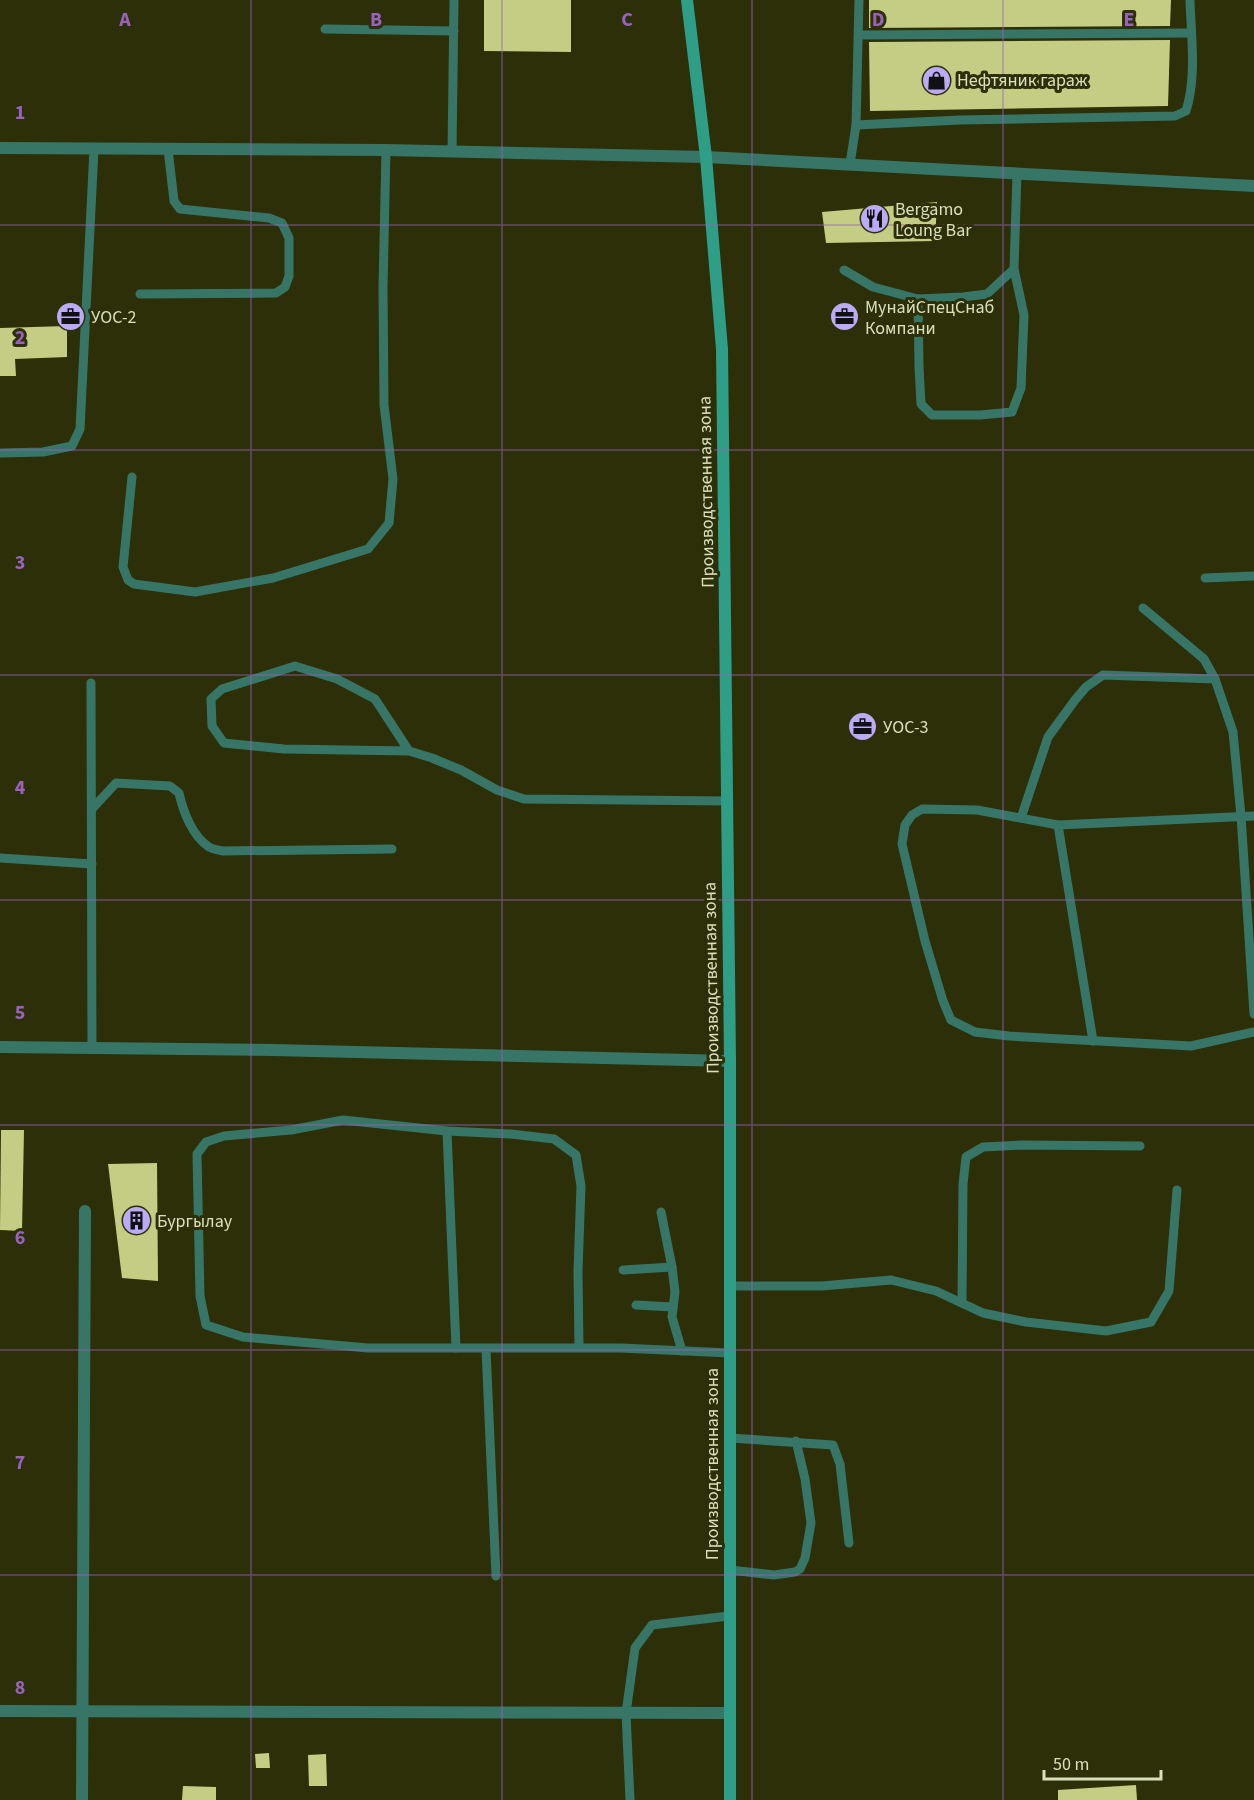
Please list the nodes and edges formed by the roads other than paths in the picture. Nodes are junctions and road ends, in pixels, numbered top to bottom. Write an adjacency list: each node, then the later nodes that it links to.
1 (454, 0): 6 (lane)
2 (687, 0): 15 (main road, Производственная зона)
3 (860, 0): 8 (lane)
4 (1190, 0): 7 (lane)
5 (325, 29): 6 (lane)
6 (454, 31): 14 (lane)
7 (1191, 33): 8 (lane); 9 (lane)
8 (859, 35): 9 (lane)
9 (856, 125): 16 (lane)
10 (0, 148): 11 (street)
11 (94, 148): 12 (street); 23 (lane)
12 (168, 149): 13 (street); 21 (lane)
13 (386, 150): 14 (street); 24 (lane)
14 (452, 152): 15 (street)
15 (706, 157): 16 (street); 31 (main road, Производственная зона)
16 (850, 164): 17 (street)
17 (1017, 173): 18 (street); 19 (lane)
18 (1254, 186)
19 (1014, 269): 22 (lane); 22 (lane)
20 (844, 270): 22 (lane)
21 (140, 294)
22 (918, 299)
23 (0, 453)
24 (132, 477)
25 (1254, 576): 26 (lane)
26 (1205, 578)
27 (1143, 608): 28 (lane)
28 (1215, 680): 33 (lane); 35 (lane)
29 (91, 683): 32 (lane)
30 (408, 751): 30 (lane); 31 (lane)
31 (727, 801): 45 (main road, Производственная зона)
32 (92, 809): 37 (lane); 39 (lane)
33 (1241, 816): 34 (lane); 36 (lane); 40 (lane)
34 (1254, 816)
35 (1022, 818): 36 (lane); 42 (lane)
36 (1058, 825): 42 (lane)
37 (392, 849)
38 (0, 858): 39 (lane)
39 (92, 864): 44 (lane)
40 (1254, 1014)
41 (1254, 1032): 42 (lane)
42 (1093, 1041)
43 (0, 1047): 44 (street)
44 (92, 1048): 45 (street)
45 (730, 1061): 53 (main road, Производственная зона)
46 (447, 1131): 57 (lane); 57 (lane); 58 (lane)
47 (1140, 1146): 54 (lane)
48 (1178, 1190): 54 (lane)
49 (85, 1211): 69 (street)
50 (661, 1212): 51 (lane)
51 (672, 1267): 52 (lane); 56 (lane)
52 (623, 1270)
53 (730, 1286): 54 (lane); 61 (main road, Производственная зона)
54 (962, 1303)
55 (636, 1305): 56 (lane)
56 (673, 1308): 60 (lane)
57 (456, 1348): 59 (lane)
58 (579, 1348): 59 (lane); 60 (lane)
59 (486, 1349): 66 (lane)
60 (682, 1351): 61 (lane)
61 (730, 1353): 62 (main road, Производственная зона)
62 (730, 1438): 63 (lane); 65 (main road, Производственная зона)
63 (796, 1441): 64 (lane); 65 (lane)
64 (849, 1543)
65 (730, 1570): 67 (main road, Производственная зона)
66 (496, 1576)
67 (729, 1616): 70 (lane); 71 (main road, Производственная зона)
68 (0, 1711): 69 (street)
69 (83, 1712): 70 (street); 72 (street)
70 (626, 1713): 71 (street); 73 (lane)
71 (730, 1713): 74 (main road, Производственная зона)
72 (82, 1800)
73 (630, 1800)
74 (730, 1800)

